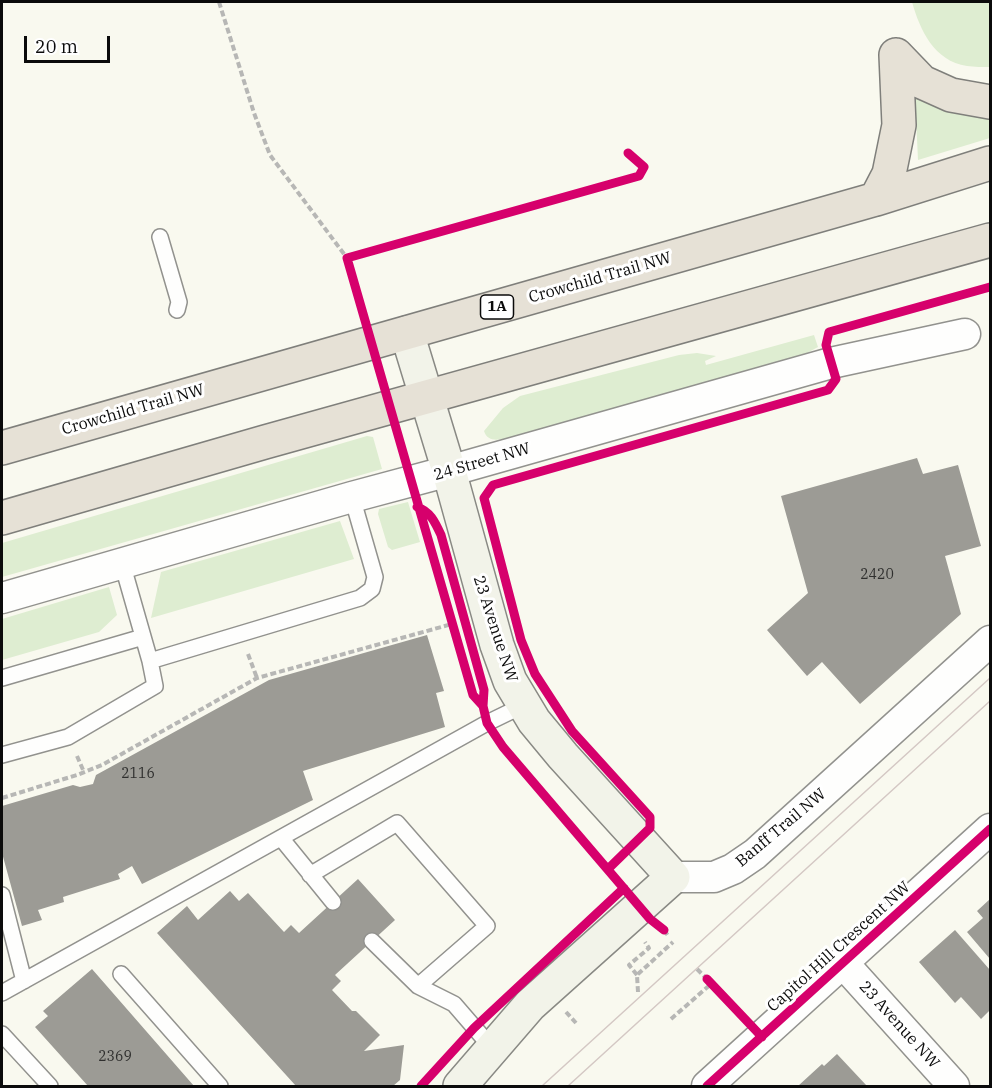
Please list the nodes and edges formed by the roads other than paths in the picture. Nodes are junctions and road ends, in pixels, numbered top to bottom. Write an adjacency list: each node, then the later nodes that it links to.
1 (990, 102): 3 (highway)
2 (990, 163): 3 (highway, Crowchild Trail NW / 1A)
3 (876, 199): 7 (highway, Crowchild Trail NW / 1A)
4 (160, 237): 6 (lane)
5 (990, 240): 9 (highway)
6 (177, 310)
7 (407, 333): 9 (street, 23 Avenue NW); 10 (highway, Crowchild Trail NW / 1A)
8 (965, 334): 11 (street, 24 Street NW)
9 (427, 398): 11 (street, 23 Avenue NW); 13 (highway)
10 (2, 448)
11 (449, 471): 12 (street, 24 Street NW); 20 (street, 23 Avenue NW)
12 (352, 497): 14 (street, 24 Street NW); 18 (lane)
13 (2, 519)
14 (122, 563): 15 (street, 24 Street NW); 16 (lane)
15 (2, 598)
16 (143, 637): 18 (lane); 19 (lane)
17 (990, 641): 25 (street, Banff Trail NW)
18 (150, 661): 21 (lane)
19 (2, 678)
20 (524, 705): 23 (lane); 25 (street, 23 Avenue NW)
21 (2, 754)
22 (990, 829): 29 (street, Capitol Hill Crescent NW)
23 (281, 838): 24 (lane); 31 (lane)
24 (310, 874): 27 (lane); 32 (lane)
25 (673, 877): 35 (street)
26 (2, 896): 31 (lane)
27 (333, 902)
28 (372, 941): 32 (lane)
29 (843, 963): 39 (street, Capitol Hill Crescent NW); 40 (street, 23 Avenue NW)
30 (121, 974): 37 (lane)
31 (24, 981): 33 (lane)
32 (418, 986): 35 (lane)
33 (2, 993)
34 (2, 1034): 36 (lane)
35 (492, 1048): 38 (street)
36 (50, 1086)
37 (220, 1086)
38 (460, 1086)
39 (707, 1086)
40 (954, 1086)

